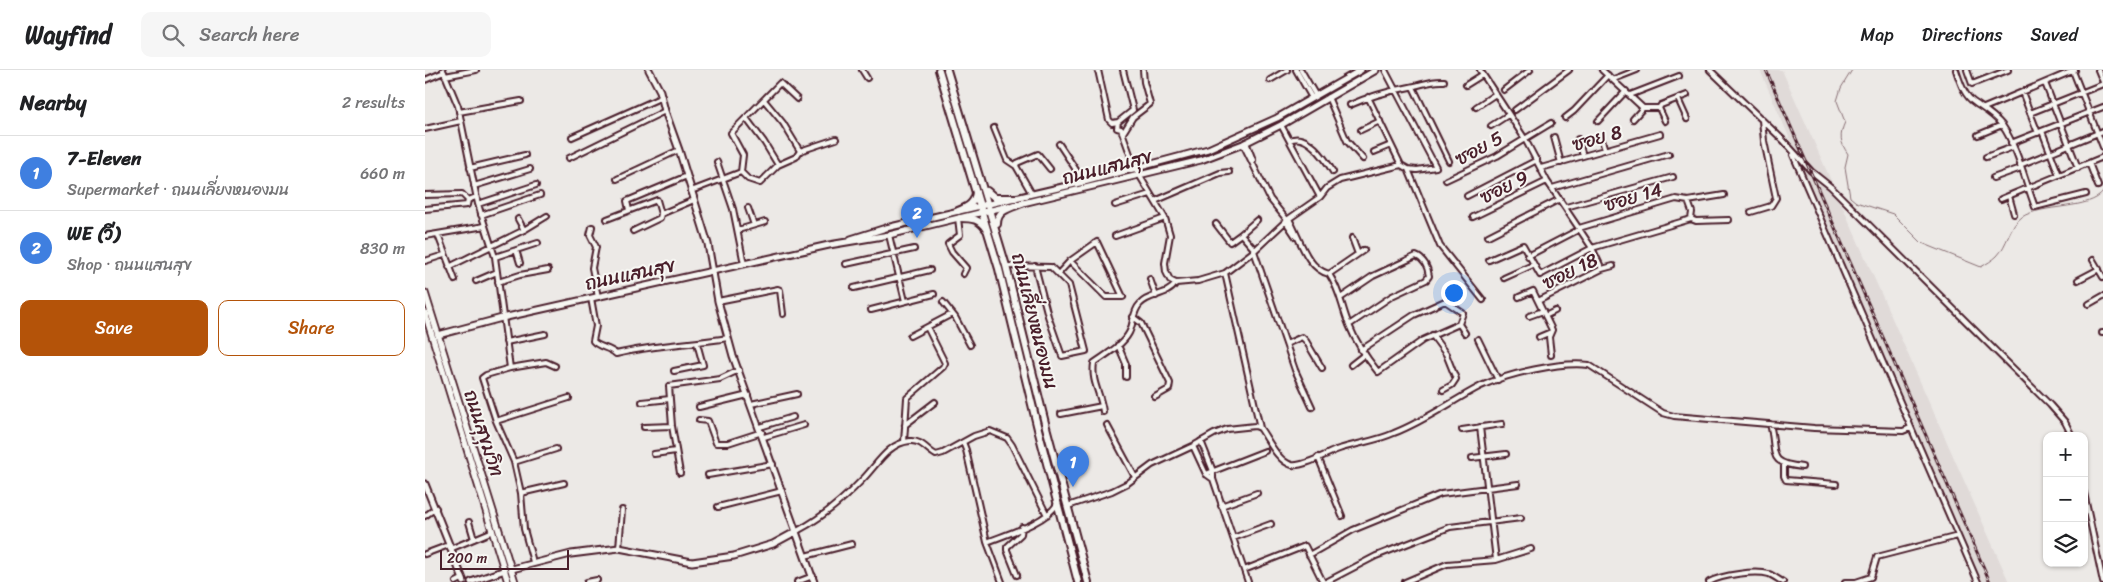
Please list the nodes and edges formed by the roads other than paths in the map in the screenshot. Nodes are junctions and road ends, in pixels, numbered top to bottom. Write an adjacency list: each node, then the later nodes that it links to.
1 (476, 70): 26 (street)
2 (649, 70): 49 (main road)
3 (862, 70): 29 (street)
4 (939, 70): 150 (highway, ถนนเลี่ยงหนองมน)
5 (947, 70): 144 (highway, ถนนเลี่ยงหนองมน)
6 (1098, 70): 76 (street)
7 (1123, 70): 76 (street)
8 (1143, 70): 85 (street)
9 (1287, 70): 32 (street)
10 (1296, 70): 35 (street)
11 (1301, 70): 35 (street)
12 (1361, 70): 47 (main road, ถนนแสนสุข)
13 (1375, 70): 48 (main road, ถนนแสนสุข)
14 (1385, 70): 39 (street)
15 (1530, 70): 40 (street)
16 (1569, 70): 61 (street)
17 (1602, 70): 27 (street)
18 (1637, 70): 30 (street)
19 (1710, 70): 71 (street)
20 (1956, 70): 60 (street)
21 (1967, 70): 22 (street)
22 (2008, 70)
23 (2074, 70): 36 (street); 42 (street)
24 (2098, 70): 34 (street)
25 (1481, 72): 37 (street); 44 (street)
26 (444, 73): 31 (street); 62 (street)
27 (1608, 75): 30 (street); 68 (street)
28 (1679, 76): 43 (street)
29 (867, 78)
30 (1614, 79): 43 (street)
31 (425, 80)
32 (1269, 80)
33 (1444, 81): 38 (street)
34 (2103, 82): 42 (street)
35 (1305, 83): 47 (street)
36 (2045, 83): 41 (street); 54 (street)
37 (1466, 85)
38 (1413, 86): 39 (street); 118 (street)
39 (1395, 89): 45 (street); 132 (street)
40 (1504, 90)
41 (2021, 92): 60 (street); 65 (street)
42 (2082, 92): 54 (street); 64 (street)
43 (1628, 93): 58 (street); 74 (street)
44 (1495, 95): 56 (street); 66 (street)
45 (1368, 96): 55 (street); 73 (street)
46 (1687, 96): 51 (street)
47 (1314, 97): 127 (main road, ถนนแสนสุข)
48 (1328, 97): 79 (main road, ถนนแสนสุข); 116 (street)
49 (662, 98): 63 (main road); 91 (street)
50 (797, 99): 52 (street)
51 (1678, 99): 59 (street); 69 (street)
52 (764, 100): 67 (street); 106 (street)
53 (521, 101): 62 (street)
54 (2053, 104): 65 (street); 78 (street)
55 (1350, 105)
56 (1476, 107)
57 (2103, 107): 64 (street)
58 (1643, 108): 59 (street); 70 (street)
59 (1659, 108): 75 (street)
60 (1984, 108): 80 (street)
61 (1515, 110)
62 (459, 112): 72 (street)
63 (665, 112): 104 (main road); 114 (street)
64 (2089, 112): 78 (street); 88 (street)
65 (2030, 113): 87 (street)
66 (1508, 115): 81 (street); 95 (street)
67 (746, 118): 123 (street); 133 (street)
68 (1565, 118)
69 (1687, 118)
70 (1633, 119)
71 (1762, 120): 107 (street); 179 (street)
72 (461, 121): 83 (street); 126 (street)
73 (1380, 121): 84 (street); 100 (street)
74 (1598, 121)
75 (1665, 121)
76 (1118, 122): 85 (street)
77 (1551, 123): 95 (street, ซอย 5)
78 (2061, 124): 87 (street); 102 (street)
79 (1281, 125): 97 (street); 98 (main road, ถนนแสนสุข)
80 (2002, 125): 90 (street); 101 (street)
81 (1491, 126)
82 (994, 128): 124 (street)
83 (425, 129)
84 (1361, 130)
85 (1122, 131): 127 (street)
86 (2103, 131): 88 (street)
87 (2040, 132): 101 (street); 109 (street)
88 (2098, 133): 102 (street); 103 (street)
89 (1660, 134): 105 (street, ซอย 8)
90 (1978, 135)
91 (572, 137)
92 (1554, 137): 120 (street)
93 (1601, 137): 105 (street)
94 (836, 139): 106 (street)
95 (1525, 139): 117 (street); 143 (street, ซอย 5)
96 (1578, 139): 112 (street)
97 (1290, 140): 135 (street); 163 (street)
98 (1245, 143): 136 (main road, ถนนแสนสุข); 191 (street)
99 (1059, 144): 146 (street)
100 (1391, 145): 108 (street); 122 (street)
101 (2012, 145): 113 (street); 125 (street)
102 (2069, 145): 109 (street); 129 (street)
103 (2103, 147)
104 (679, 150): 138 (main road); 141 (street)
105 (1605, 150): 112 (street, ซอย 8)
106 (800, 151): 123 (street)
107 (1791, 151): 335 (street); 339 (street)
108 (1374, 152)
109 (2050, 152): 125 (street); 137 (street)
110 (1669, 154): 151 (street)
111 (525, 155): 126 (street)
112 (1583, 156): 120 (street, ซอย 8)
113 (1986, 157)
114 (569, 158)
115 (2103, 158): 121 (street)
116 (1363, 159)
117 (1537, 160): 128 (street); 161 (street)
118 (1449, 161)
119 (717, 162): 142 (street)
120 (1561, 163): 128 (street, ซอย 8)
121 (2089, 163): 129 (street); 149 (street)
122 (1401, 165): 132 (street); 163 (street)
123 (778, 166): 133 (street)
124 (1016, 166): 131 (street); 154 (street)
125 (2020, 166): 140 (street); 152 (street)
126 (470, 168): 148 (street)
127 (1135, 168): 136 (street); 146 (main road, ถนนแสนสุข)
128 (1541, 168): 145 (street)
129 (2078, 168): 137 (street)
130 (530, 169): 148 (street)
131 (1050, 169)
132 (1408, 169): 264 (street)
133 (741, 172): 142 (street)
134 (1229, 172): 169 (street)
135 (1333, 172)
136 (1139, 175): 155 (street); 171 (main road, ถนนแสนสุข)
137 (2059, 175): 152 (street)
138 (687, 176): 153 (main road); 178 (street)
139 (1673, 177): 174 (street)
140 (1993, 178)
141 (617, 179)
142 (723, 180): 153 (street); 200 (street)
143 (1446, 180)
144 (981, 181): 164 (highway); 176 (highway, ถนนเลี่ยงหนองมน)
145 (1547, 181): 151 (street); 186 (street, ซอย 9)
146 (1084, 182): 154 (main road, ถนนแสนสุข)
147 (536, 185): 172 (street)
148 (474, 186): 160 (street)
149 (2097, 186)
150 (976, 188): 176 (highway, ถนนเลี่ยงหนองมน); 184 (highway)
151 (1552, 188): 165 (street)
152 (2028, 189): 156 (street); 162 (street)
153 (691, 191): 167 (main road)
154 (1032, 194): 164 (main road, ถนนแสนสุข)
155 (1150, 194): 169 (street); 173 (street)
156 (2086, 194)
157 (425, 195): 166 (street)
158 (540, 195): 182 (street)
159 (1724, 195): 170 (street, ซอย 14)
160 (476, 196): 166 (street); 172 (street)
161 (1467, 196)
162 (2009, 196): 168 (street); 181 (street)
163 (1320, 197): 191 (street)
164 (1015, 198): 176 (main road, ถนนแสนสุข)
165 (1560, 198): 174 (street); 207 (street)
166 (468, 200): 177 (street)
167 (694, 200): 180 (street); 241 (main road)
168 (2001, 200)
169 (1155, 201): 185 (street)
170 (1688, 201): 189 (street); 198 (street, ซอย 14)
171 (1022, 203): 176 (main road, ถนนแสนสุข); 208 (highway)
172 (478, 204): 182 (street)
173 (1115, 205)
174 (1566, 207): 198 (street)
175 (748, 208): 195 (street)
176 (986, 208): 184 (main road, ถนนแสนสุข); 208 (highway, ถนนเลี่ยงหนองมน); 210 (highway, ถนนเลี่ยงหนองมน)
177 (425, 209)
178 (629, 210): 180 (street); 188 (street)
179 (1751, 212)
180 (661, 214): 201 (street)
181 (2014, 214)
182 (481, 215): 196 (street)
183 (547, 216): 199 (street)
184 (959, 216): 204 (main road, ถนนแสนสุข); 210 (highway); 212 (main road, ถนนแสนสุข); 243 (street)
185 (1165, 218): 206 (street); 254 (street)
186 (1473, 218)
187 (519, 219): 199 (street)
188 (607, 219)
189 (1691, 219): 192 (street); 214 (street)
190 (1257, 220): 202 (street)
191 (1287, 220): 217 (street); 245 (street)
192 (1729, 220)
193 (765, 222): 195 (street)
194 (1216, 224): 202 (street)
195 (754, 225): 200 (street)
196 (485, 226): 203 (street); 213 (street)
197 (592, 227): 261 (street)
198 (1580, 228): 214 (street); 222 (street, ซอย 14)
199 (524, 230): 213 (street)
200 (738, 230): 229 (street)
201 (633, 231)
202 (1241, 234): 217 (street)
203 (438, 235): 205 (street); 221 (street)
204 (889, 235): 212 (main road, ถนนแสนสุข); 219 (street)
205 (425, 236)
206 (1115, 236)
207 (1488, 236)
208 (998, 237): 231 (highway, ถนนเลี่ยงหนองมน)
209 (1352, 238): 220 (street)
210 (991, 240): 336 (highway, ถนนเลี่ยงหนองมน)
211 (538, 242): 216 (street)
212 (829, 245): 229 (main road, ถนนแสนสุข)
213 (491, 246): 223 (street); 235 (street)
214 (1592, 248): 233 (street); 236 (street)
215 (914, 249): 219 (street)
216 (516, 250): 223 (street); 228 (street)
217 (1255, 250): 242 (street); 294 (street)
218 (1364, 250): 220 (street)
219 (893, 254): 230 (street); 247 (street)
220 (1358, 254): 245 (street)
221 (445, 255): 226 (street); 235 (street)
222 (1528, 256): 224 (street); 233 (street)
223 (495, 257): 240 (street)
224 (1489, 260)
225 (2093, 260): 239 (street)
226 (425, 261)
227 (1070, 261): 227 (street); 244 (street)
228 (520, 263)
229 (744, 264): 241 (main road, ถนนแสนสุข)
230 (846, 264)
231 (1006, 266): 232 (street); 332 (highway, ถนนเลี่ยงหนองมน)
232 (1035, 266): 244 (street); 244 (street)
233 (1533, 266): 249 (street)
234 (1613, 266): 236 (street, ซอย 18)
235 (449, 267): 250 (street)
236 (1603, 269): 266 (street, ซอย 18)
237 (548, 270): 253 (street)
238 (930, 270): 247 (street)
239 (2099, 270): 246 (street); 251 (street)
240 (497, 272): 252 (street); 253 (street)
241 (713, 272): 261 (main road, ถนนแสนสุข); 267 (main road)
242 (1225, 273): 254 (street); 334 (street)
243 (963, 274)
244 (1058, 274)
245 (1329, 274): 259 (street)
246 (2103, 277)
247 (899, 278): 255 (street); 265 (street)
248 (1150, 278): 258 (street)
249 (1504, 278)
250 (455, 280)
251 (2078, 280)
252 (476, 282)
253 (499, 282): 279 (street)
254 (1176, 283): 258 (street)
255 (854, 288)
256 (425, 293): 286 (main road, ถนนสุขุมวิท)
257 (934, 294): 265 (street)
258 (1156, 296): 278 (street)
259 (1341, 296): 281 (street); 281 (street)
260 (2103, 296): 269 (street)
261 (598, 297): 263 (main road, ถนนแสนสุข)
262 (1519, 297): 266 (street)
263 (591, 298): 279 (main road, ถนนแสนสุข); 293 (street)
264 (1483, 300)
265 (905, 301): 270 (street)
266 (1538, 301): 271 (street)
267 (718, 302): 274 (street); 290 (main road)
268 (943, 302): 275 (street)
269 (2089, 304)
270 (871, 310)
271 (1543, 310): 276 (street); 277 (street)
272 (1555, 311): 277 (street)
273 (425, 313): 387 (main road, ถนนสุขุมวิท)
274 (783, 314)
275 (952, 314): 282 (street); 295 (street)
276 (1529, 316)
277 (1545, 316): 283 (street)
278 (1133, 317): 296 (street); 311 (street)
279 (502, 318): 286 (main road, ถนนแสนสุข); 292 (street)
280 (1459, 324): 284 (street); 287 (street); 297 (street)
281 (1349, 325): 297 (street)
282 (927, 327): 288 (street); 328 (street)
283 (1551, 332): 289 (street); 299 (street)
284 (1465, 333)
285 (545, 334): 292 (street)
286 (438, 335): 404 (main road, ถนนสุขุมวิท)
287 (1432, 335): 298 (street); 308 (street)
288 (910, 336)
289 (1539, 337)
290 (728, 338): 293 (street); 304 (main road)
291 (1478, 339): 307 (street)
292 (506, 342): 302 (street)
293 (697, 343): 305 (street)
294 (1286, 344): 303 (street); 319 (street)
295 (970, 345)
296 (1118, 345): 306 (street); 317 (street)
297 (1361, 350): 298 (street)
298 (1365, 354): 300 (street)
299 (1551, 355)
300 (1351, 365)
301 (555, 366): 302 (street)
302 (509, 368): 324 (street)
303 (1322, 368)
304 (740, 370): 309 (main road); 313 (street)
305 (674, 371)
306 (1126, 377)
307 (1498, 380): 326 (street); 349 (street)
308 (1443, 390)
309 (748, 394): 316 (main road); 318 (street)
310 (797, 394): 316 (street)
311 (1155, 397)
312 (569, 398): 324 (street)
313 (670, 399): 314 (street); 330 (street)
314 (642, 402)
315 (935, 402): 328 (street)
316 (751, 404): 338 (main road)
317 (1102, 406): 320 (street); 321 (street)
318 (699, 407)
319 (1312, 407)
320 (1103, 412)
321 (1061, 414)
322 (793, 417): 338 (street)
323 (699, 420): 338 (street)
324 (496, 421): 352 (street)
325 (1502, 424): 333 (street)
326 (1771, 424): 335 (street); 354 (street)
327 (804, 425): 338 (street)
328 (905, 425): 341 (street)
329 (1107, 425): 360 (street)
330 (672, 426): 331 (street); 345 (street)
331 (644, 427)
332 (1046, 427): 336 (highway); 373 (highway, ถนนเลี่ยงหนองมน)
333 (1480, 427): 337 (street); 350 (street)
334 (1260, 428): 340 (street); 349 (street)
335 (1910, 428): 389 (street)
336 (1038, 429): 372 (highway, ถนนเลี่ยงหนองมน)
337 (1462, 430)
338 (762, 432): 353 (main road)
339 (2070, 432)
340 (1201, 441): 343 (street); 356 (street)
341 (903, 442): 342 (street); 388 (street)
342 (963, 442): 379 (street); 392 (street)
343 (1193, 446): 358 (street); 360 (street)
344 (556, 449): 352 (street)
345 (676, 451): 347 (street); 357 (street)
346 (1265, 451): 356 (street)
347 (654, 454)
348 (1506, 454): 350 (street)
349 (1318, 457): 381 (street)
350 (1483, 457): 351 (street); 366 (street)
351 (1472, 458)
352 (514, 462): 368 (street)
353 (773, 464): 359 (street); 367 (main road)
354 (1784, 465): 355 (street); 365 (street)
355 (1802, 467)
356 (1213, 471): 358 (street); 361 (street)
357 (679, 473)
358 (1206, 474): 361 (street)
359 (708, 475)
360 (1135, 477): 373 (street)
361 (1213, 479): 374 (street)
362 (565, 483): 368 (street)
363 (425, 484): 370 (main road)
364 (1518, 484): 366 (street)
365 (1836, 484)
366 (1486, 488): 384 (street); 400 (street)
367 (782, 491): 375 (street); 388 (main road)
368 (521, 493): 403 (street)
369 (1257, 493): 374 (street)
370 (431, 498): 371 (street); 376 (main road)
371 (425, 500)
372 (1057, 504): 379 (street); 418 (highway, ถนนเลี่ยงหนองมน)
373 (1068, 506): 419 (highway, ถนนเลี่ยงหนองมน)
374 (1221, 506): 390 (street)
375 (718, 507)
376 (436, 508): 380 (street); 395 (main road)
377 (622, 510): 397 (street)
378 (2088, 511): 396 (street)
379 (1047, 515): 386 (street)
380 (425, 516)
381 (1342, 516)
382 (1521, 518): 384 (street)
383 (469, 522): 391 (street)
384 (1491, 522): 402 (street); 420 (street)
385 (1271, 524): 390 (street)
386 (1022, 527): 392 (street); 406 (street)
387 (493, 531): 391 (street); 404 (main road, ถนนสุขุมวิท)
388 (797, 531): 397 (main road); 401 (main road)
389 (1958, 536): 424 (street); 425 (street)
390 (1233, 538): 405 (street)
391 (474, 539): 395 (street)
392 (987, 542): 417 (street)
393 (852, 544): 401 (street)
394 (2103, 546): 396 (street)
395 (449, 547): 399 (street); 409 (main road)
396 (2096, 547): 426 (street)
397 (619, 548): 403 (main road)
398 (1531, 549): 402 (street)
399 (425, 554)
400 (1309, 555): 405 (street); 420 (street)
401 (805, 556): 407 (main road)
402 (1496, 560): 421 (street)
403 (533, 562): 404 (main road)
404 (508, 569): 412 (main road); 413 (main road, ถนนสุขุมวิท); 414 (main road, ถนนสุขุมวิท)
405 (1244, 570): 410 (street)
406 (1017, 576)
407 (813, 579): 416 (street)
408 (597, 580): 415 (street)
409 (463, 581): 411 (street)
410 (1248, 581)
411 (456, 582)
412 (471, 582)
413 (508, 582)
414 (515, 582)
415 (587, 582)
416 (797, 582)
417 (1002, 582)
418 (1078, 582)
419 (1088, 582)
420 (1325, 582)
421 (1405, 582)
422 (1709, 582): 423 (street)
423 (1783, 582)
424 (1845, 582)
425 (1978, 582)
426 (2103, 582)

